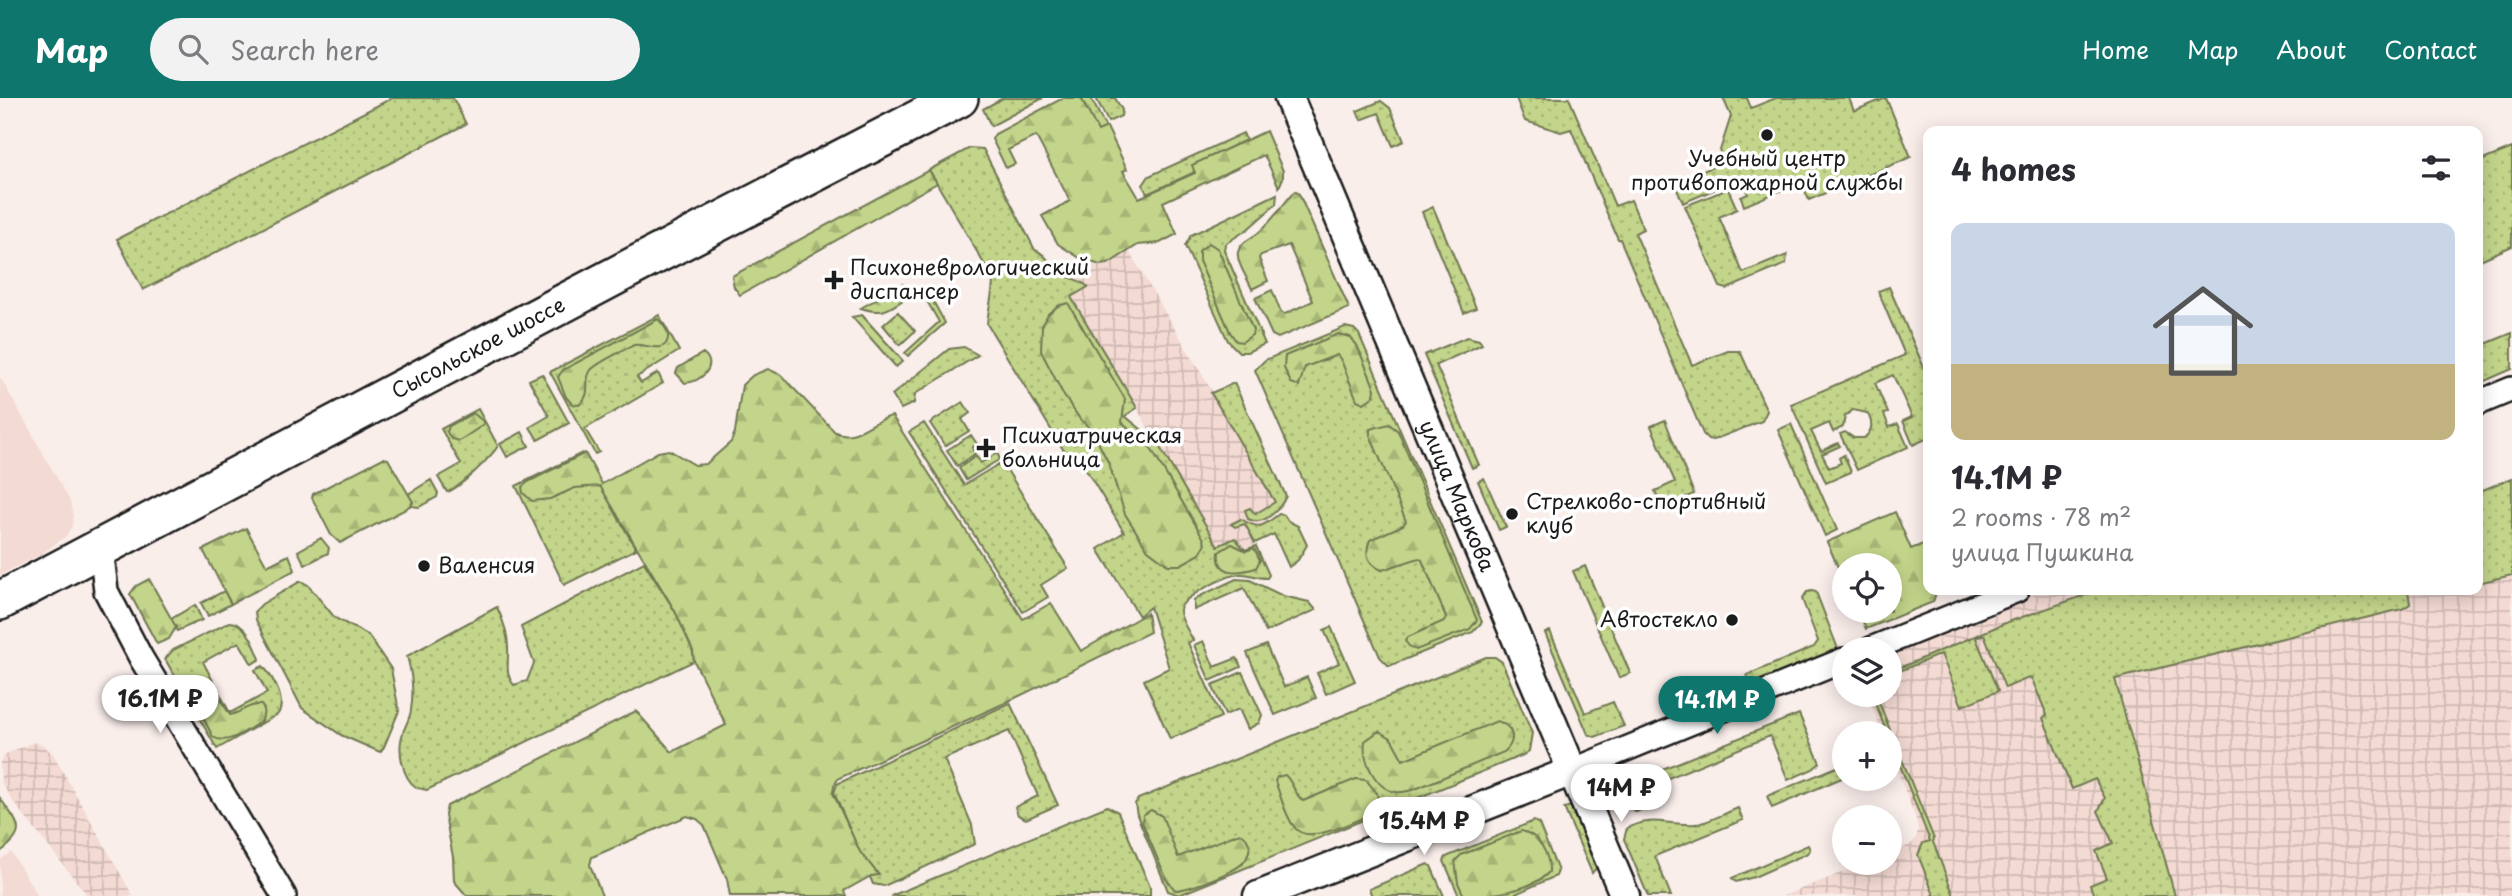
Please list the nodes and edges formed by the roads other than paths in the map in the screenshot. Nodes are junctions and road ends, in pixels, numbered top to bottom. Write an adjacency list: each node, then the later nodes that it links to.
1 (959, 98): 5 (main road, Сысольское шоссе)
2 (1289, 98): 10 (street, улица Маркова)
3 (2512, 389): 4 (street)
4 (2483, 401)
5 (101, 547): 7 (main road, Сысольское шоссе); 11 (street)
6 (2005, 595): 8 (street)
7 (0, 601)
8 (1901, 637)
9 (1832, 665): 10 (street)
10 (1572, 771): 12 (street); 13 (street, улица Маркова)
11 (284, 896)
12 (1258, 896)
13 (1625, 896)

